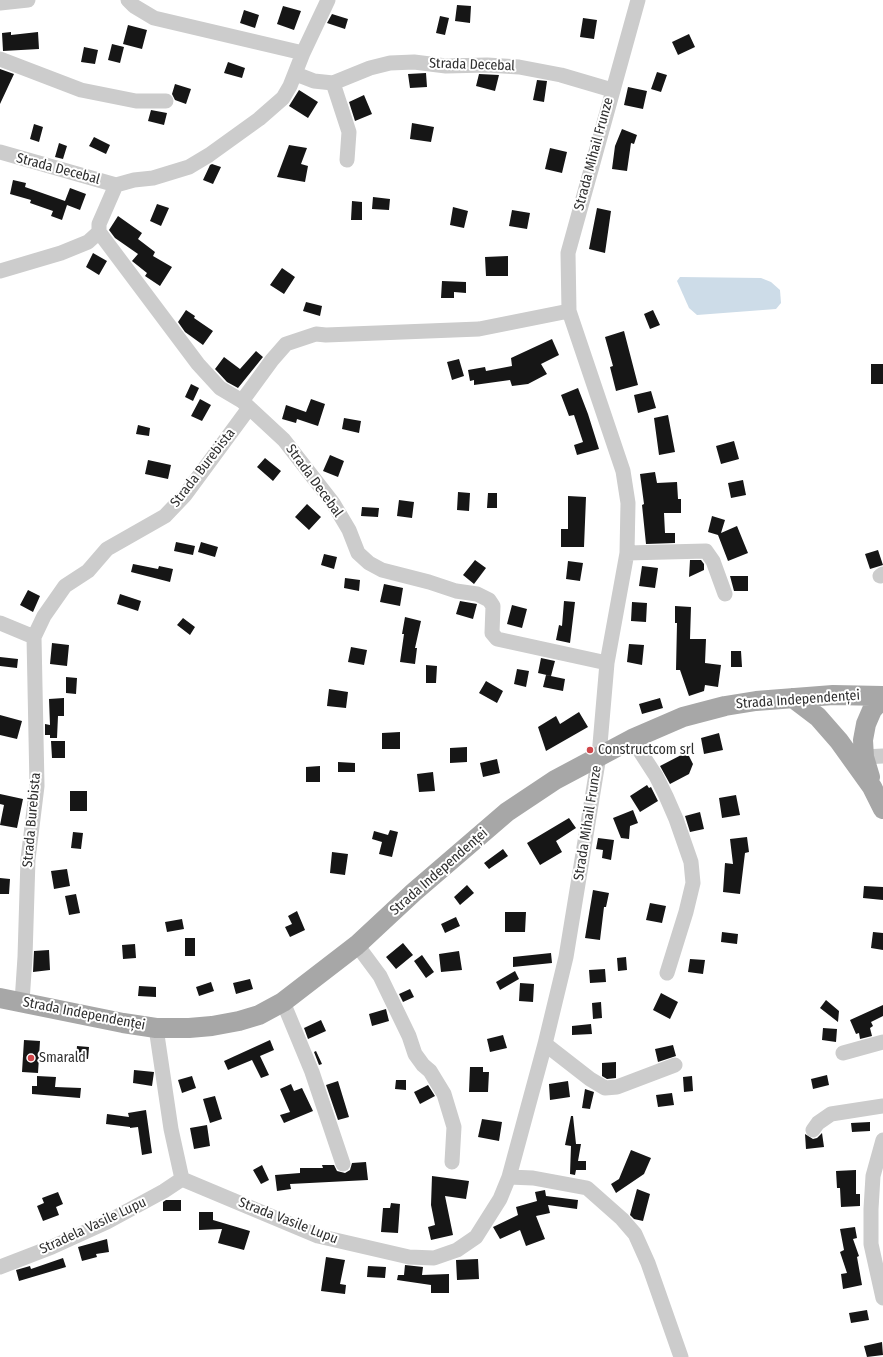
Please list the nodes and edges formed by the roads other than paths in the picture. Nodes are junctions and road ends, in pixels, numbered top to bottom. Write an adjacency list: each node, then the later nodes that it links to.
1 (28, 0): 5 (street)
2 (128, 0): 6 (street)
3 (328, 0): 6 (street, Strada Decebal)
4 (638, 0): 10 (street, Strada Mihail Frunze)
5 (0, 4)
6 (303, 53): 8 (street, Strada Decebal)
7 (0, 59): 11 (street)
8 (296, 74): 9 (street, Strada Decebal); 14 (street, Strada Decebal)
9 (334, 83): 10 (street, Strada Decebal); 13 (street)
10 (612, 90): 17 (street, Strada Mihail Frunze)
11 (166, 101)
12 (0, 152): 14 (street, Strada Decebal)
13 (347, 160)
14 (116, 185): 15 (street, Strada Decebal)
15 (99, 232): 16 (street); 18 (street, Strada Decebal)
16 (0, 271)
17 (569, 311): 18 (street, Strada Burebista); 19 (street, Strada Mihail Frunze)
18 (246, 405): 22 (street, Strada Burebista); 23 (street, Strada Decebal)
19 (627, 553): 20 (street); 23 (street, Strada Mihail Frunze)
20 (725, 594)
21 (0, 623): 22 (street)
22 (34, 637): 34 (street, Strada Burebista)
23 (607, 663): 27 (street, Strada Mihail Frunze)
24 (883, 697): 25 (main road, Strada Independenței); 28 (main road)
25 (792, 698): 26 (main road, Strada Independenței); 29 (main road)
26 (632, 739): 27 (main road, Strada Independenței); 32 (street)
27 (599, 756): 31 (main road, Strada Independenței); 38 (street, Strada Mihail Frunze)
28 (874, 756): 29 (main road)
29 (878, 787): 30 (main road)
30 (883, 809)
31 (357, 945): 35 (main road, Strada Independenței); 44 (street)
32 (667, 973)
33 (0, 998): 34 (main road, Strada Independenței)
34 (22, 1002): 36 (main road, Strada Independenței)
35 (283, 1002): 36 (main road, Strada Independenței); 45 (street)
36 (156, 1028): 47 (street)
37 (883, 1042): 39 (street)
38 (545, 1044): 40 (street); 46 (street, Strada Mihail Frunze)
39 (843, 1053)
40 (675, 1065)
41 (883, 1106): 42 (street)
42 (813, 1130)
43 (883, 1140): 49 (street)
44 (452, 1162)
45 (343, 1164)
46 (509, 1177): 47 (street, Strada Vasile Lupu); 50 (street)
47 (182, 1179): 48 (street, Stradela Vasile Lupu)
48 (0, 1267)
49 (883, 1298)
50 (681, 1357)

